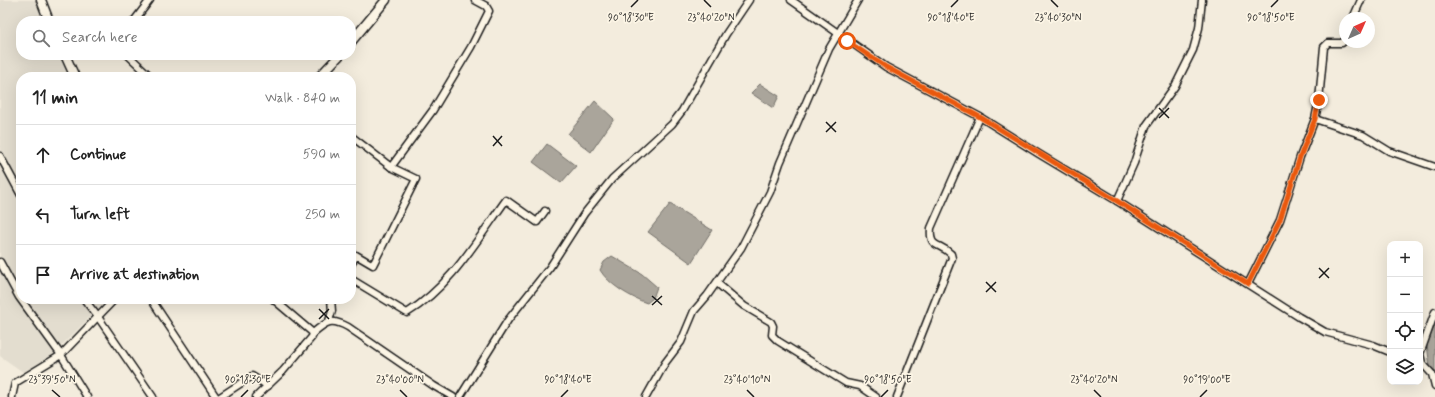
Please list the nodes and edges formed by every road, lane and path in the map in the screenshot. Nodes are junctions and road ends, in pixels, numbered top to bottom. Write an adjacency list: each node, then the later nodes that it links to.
1 (41, 0): 11 (main road)
2 (150, 0): 12 (street)
3 (386, 0): 13 (main road)
4 (475, 0): 25 (street)
5 (749, 0): 59 (street)
6 (791, 0): 21 (street)
7 (858, 0): 33 (street)
8 (1202, 0): 28 (street)
9 (1361, 0): 10 (street)
10 (1356, 12)
11 (47, 16)
12 (138, 16)
13 (356, 36)
14 (1339, 43): 22 (street)
15 (67, 60): 18 (main road)
16 (133, 60): 19 (street)
17 (335, 60): 20 (main road)
18 (73, 72)
19 (146, 72)
20 (324, 72)
21 (980, 117): 28 (street); 62 (street)
22 (1315, 119): 26 (street); 34 (street)
23 (356, 140): 25 (street)
24 (0, 156): 27 (street)
25 (391, 167): 30 (street)
26 (1435, 167)
27 (16, 186)
28 (1117, 201): 34 (street)
29 (545, 211): 32 (street)
30 (356, 255)
31 (0, 262): 35 (street)
32 (356, 282)
33 (717, 283): 60 (street); 61 (street)
34 (1248, 284): 46 (street)
35 (16, 291)
36 (24, 304): 47 (street)
37 (88, 304): 43 (street)
38 (110, 304): 43 (street)
39 (154, 304): 55 (street)
40 (279, 304): 45 (street)
41 (331, 304): 44 (street)
42 (1435, 312): 49 (street)
43 (98, 317): 47 (street); 54 (street)
44 (329, 321): 45 (street); 58 (street)
45 (313, 333): 50 (street)
46 (1387, 351)
47 (61, 355): 52 (street); 53 (street)
48 (1423, 369): 49 (street)
49 (1432, 374): 51 (street)
50 (268, 386): 56 (street); 57 (street)
51 (1435, 386)
52 (12, 397)
53 (87, 397)
54 (153, 397)
55 (216, 397)
56 (220, 397)
57 (256, 397)
58 (453, 397)
59 (460, 397)
60 (646, 397)
61 (876, 397)
62 (897, 397)

